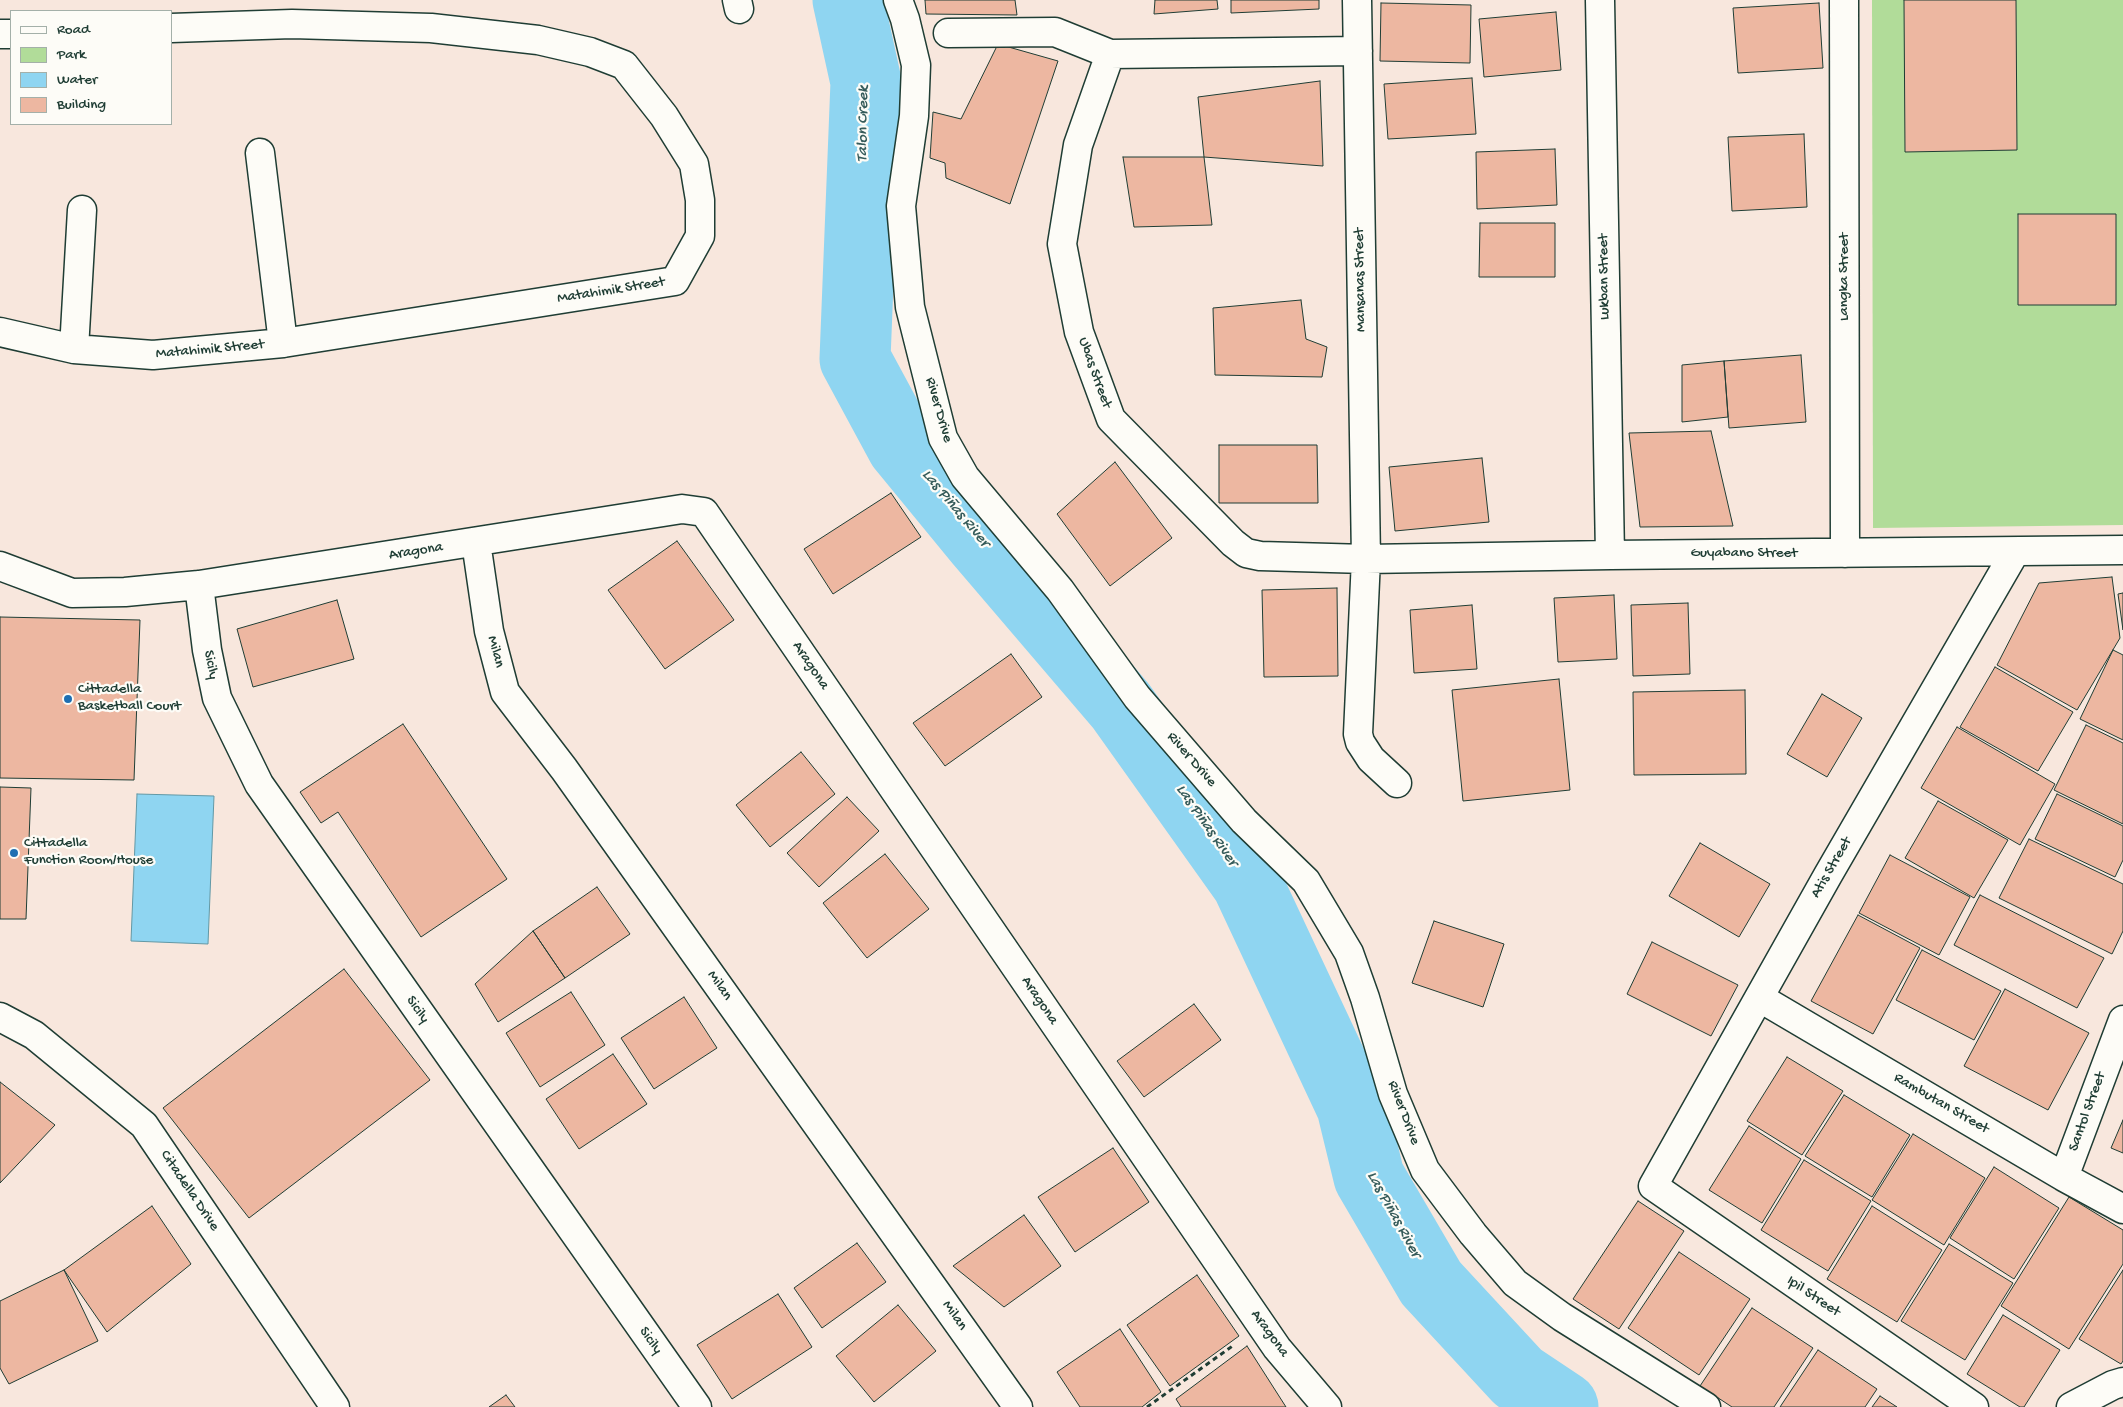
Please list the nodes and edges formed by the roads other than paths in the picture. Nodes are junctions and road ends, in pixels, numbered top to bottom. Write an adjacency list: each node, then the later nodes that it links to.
1 (898, 0): 34 (street, River Drive)
2 (1357, 0): 7 (street, Mansanas Street)
3 (1600, 0): 18 (street, Lukban Street)
4 (1844, 0): 17 (street, Langka Street)
5 (172, 28): 12 (street, Matahimik Street)
6 (948, 33): 8 (street)
7 (1358, 51): 8 (street); 19 (street, Mansanas Street)
8 (1110, 54): 19 (street, Ubas Street)
9 (260, 153): 12 (street)
10 (82, 210): 13 (street)
11 (0, 332): 13 (street, Matahimik Street)
12 (282, 343): 13 (street, Matahimik Street)
13 (74, 349)
14 (476, 542): 21 (street, Aragona); 32 (street, Milan); 33 (street, Aragona)
15 (2123, 550): 16 (street, Guyabano Street)
16 (2015, 552): 17 (street, Guyabano Street); 23 (street, Atis Street)
17 (1845, 553): 18 (street, Guyabano Street)
18 (1610, 555): 19 (street, Guyabano Street)
19 (1366, 559): 22 (street, Mansanas Street)
20 (0, 566): 21 (street, Aragona)
21 (199, 585): 31 (street, Sicily)
22 (1397, 782)
23 (1760, 998): 26 (street, Rambutan Street); 27 (street, Atis Street)
24 (0, 1017): 30 (street, Citadella Drive)
25 (2123, 1020): 26 (street, Santol Street)
26 (2064, 1177): 28 (street, Rambutan Street)
27 (1653, 1186): 35 (street, Ipil Street)
28 (2123, 1209)
29 (2123, 1382): 36 (street)
30 (335, 1407)
31 (697, 1407)
32 (1018, 1407)
33 (1327, 1407)
34 (1706, 1407)
35 (1974, 1407)
36 (2071, 1407)

